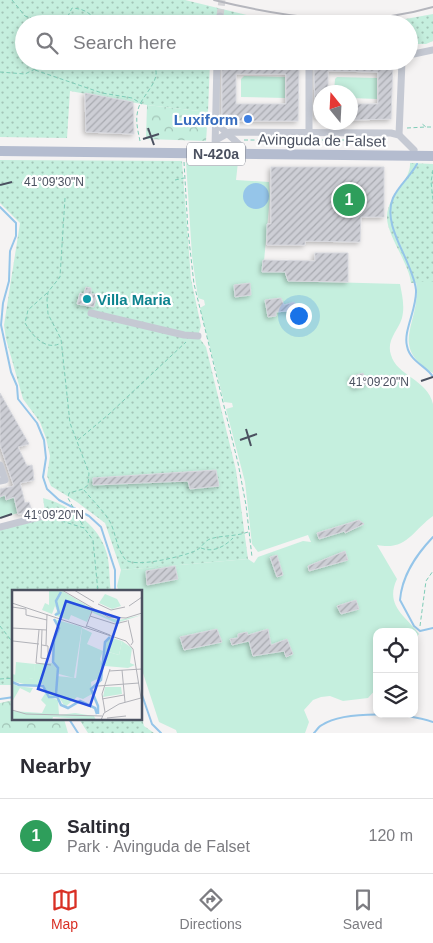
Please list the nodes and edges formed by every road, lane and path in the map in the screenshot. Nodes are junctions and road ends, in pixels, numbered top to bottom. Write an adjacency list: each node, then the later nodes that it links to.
1 (12, 0): 2 (path)
2 (24, 15)
3 (68, 15): 4 (path)
4 (91, 15)
5 (433, 50): 6 (street)
6 (418, 53)
7 (35, 70): 12 (path); 13 (path)
8 (155, 70): 13 (path)
9 (217, 70): 14 (street)
10 (309, 70): 19 (street)
11 (402, 70): 21 (street)
12 (0, 72)
13 (142, 104): 23 (path)
14 (216, 123): 20 (street); 24 (street)
15 (421, 123): 16 (path)
16 (426, 127): 17 (path); 18 (path)
17 (407, 128)
18 (433, 128)
19 (309, 132): 20 (street, Avinguda de Falset); 21 (street, Avinguda de Falset)
20 (226, 134): 24 (street, Avinguda de Falset); 25 (street)
21 (399, 135): 27 (street, Avinguda de Falset)
22 (363, 140): 25 (path)
23 (140, 141)
24 (216, 144): 25 (main road, Avinguda de Falset / N-420a); 26 (main road, Avinguda de Falset / N-420a)
25 (242, 144): 27 (main road, Avinguda de Falset / N-420a)
26 (0, 145)
27 (414, 150): 28 (main road, Avinguda de Falset / N-420a)
28 (433, 150)
29 (0, 151): 30 (main road, Avinguda de Falset / N-420a)
30 (184, 154): 31 (main road, Avinguda de Falset / N-420a); 33 (path)
31 (433, 156)
32 (433, 170): 36 (path)
33 (185, 178): 34 (path); 48 (path)
34 (175, 180)
35 (65, 198): 37 (path)
36 (433, 200)
37 (48, 292): 40 (path); 40 (path)
38 (91, 313): 39 (street)
39 (196, 336): 41 (path)
40 (60, 344): 41 (path)
41 (77, 440): 44 (path)
42 (0, 465): 43 (street)
43 (0, 481)
44 (84, 489): 47 (path); 50 (path)
45 (44, 516): 46 (street); 47 (path)
46 (0, 526)
47 (84, 528): 53 (path)
48 (249, 532): 49 (path); 51 (path)
49 (233, 537): 50 (path); 50 (path)
50 (200, 548)
51 (252, 557)
52 (433, 571): 55 (path)
53 (98, 590)
54 (0, 626): 56 (path)
55 (420, 626)
56 (12, 641)

